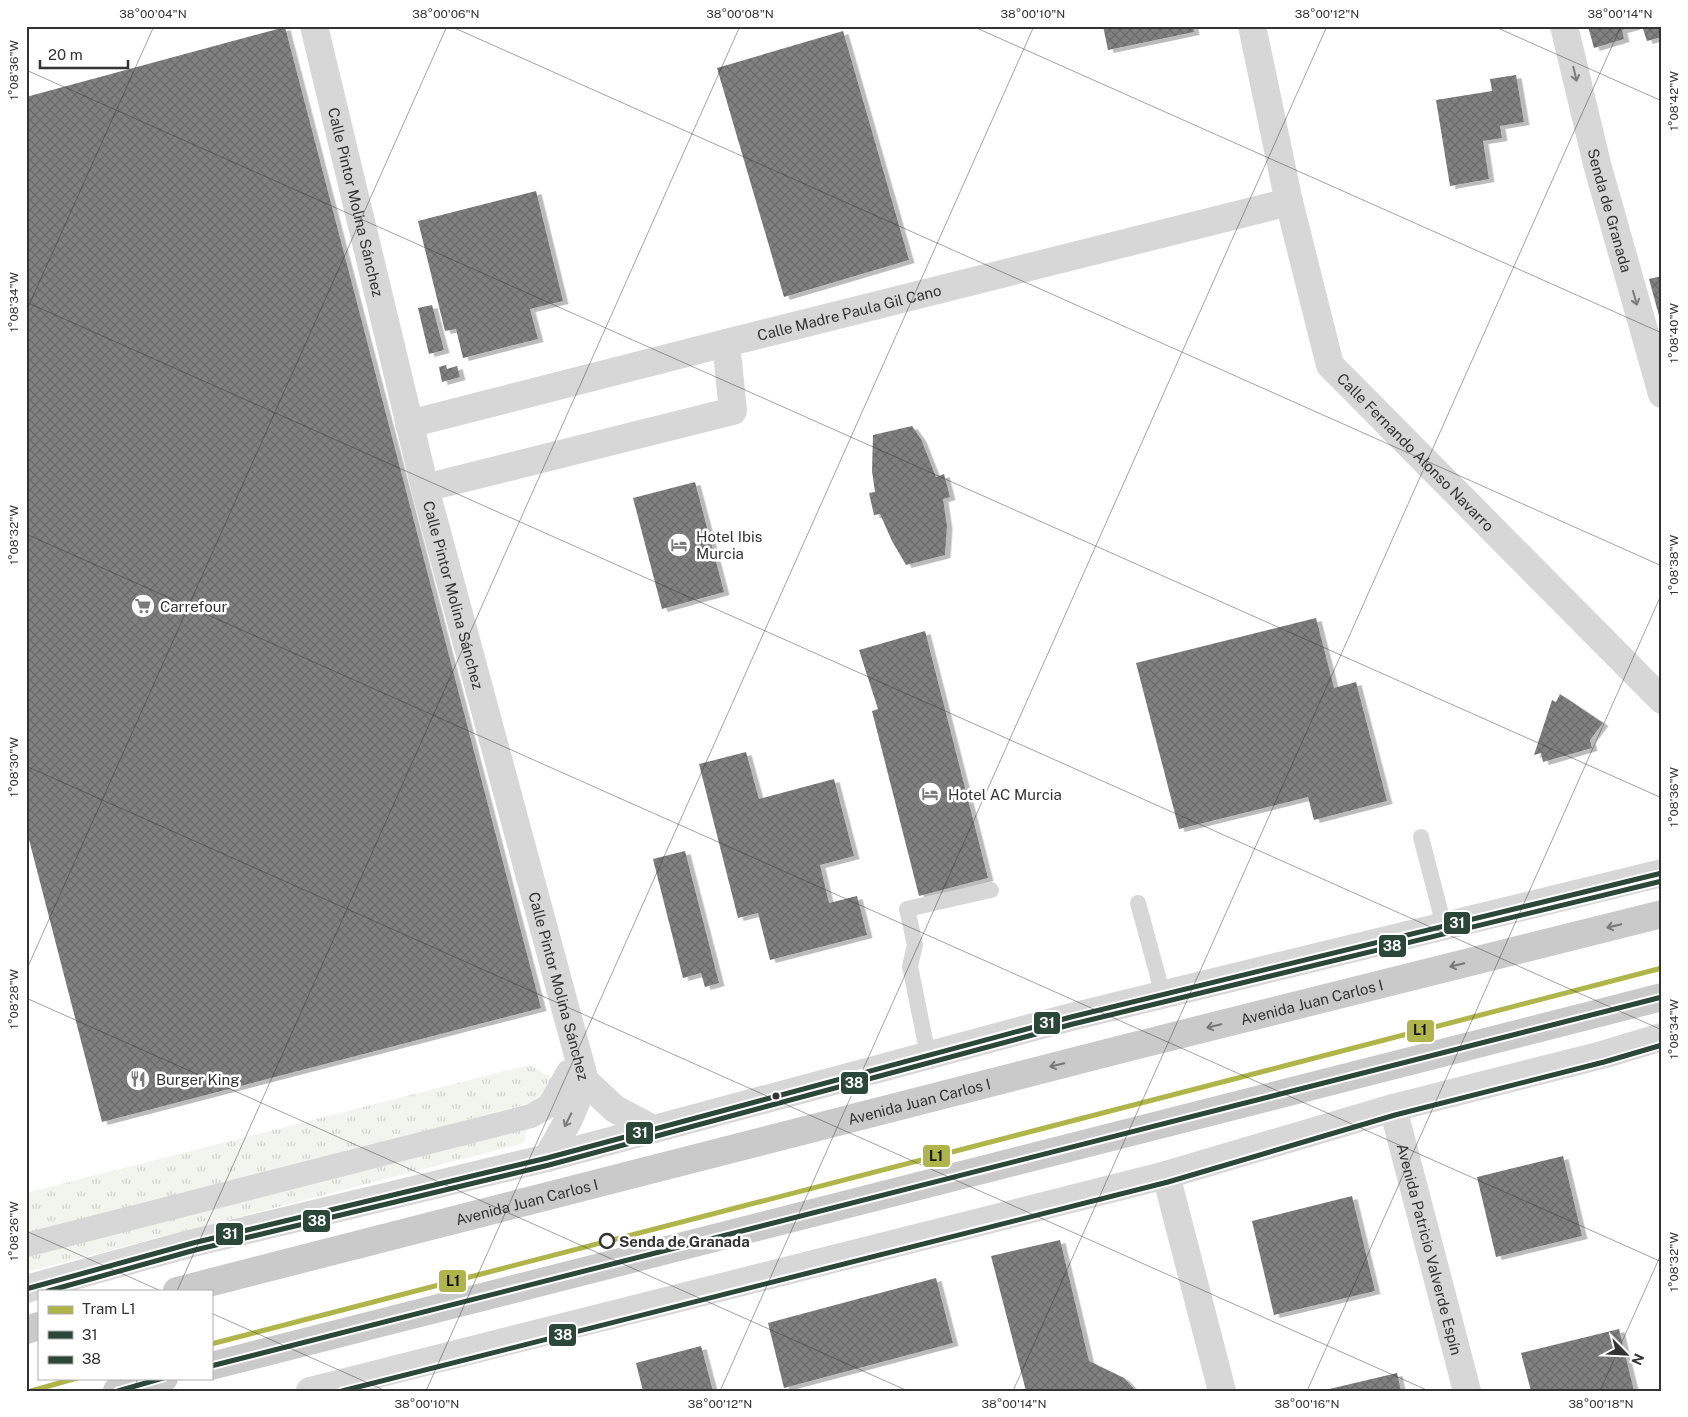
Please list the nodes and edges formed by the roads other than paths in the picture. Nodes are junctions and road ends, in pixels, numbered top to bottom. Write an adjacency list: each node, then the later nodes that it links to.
1 (314, 26): 7 (street, Calle Pintor Molina Sánchez)
2 (1252, 26): 4 (street, Calle Fernando Alonso Navarro)
3 (1564, 26): 6 (street, Senda de Granada, one-way to 6)
4 (1289, 202): 5 (street, Calle Madre Paula Gil Cano); 9 (street, Calle Fernando Alonso Navarro)
5 (726, 343): 7 (street, Calle Madre Paula Gil Cano); 8 (street)
6 (1662, 394)
7 (409, 424): 8 (street, Calle Pintor Molina Sánchez)
8 (425, 488): 20 (street, Calle Pintor Molina Sánchez)
9 (1662, 700)
10 (1421, 837): 15 (lane)
11 (1662, 872): 15 (street)
12 (991, 890): 19 (lane)
13 (1138, 903): 16 (lane)
14 (1662, 914): 27 (main road, Avenida Juan Carlos I, one-way to 27)
15 (1444, 926): 16 (street)
16 (1163, 995): 19 (street)
17 (1662, 997): 30 (main road)
18 (1662, 1037): 21 (street)
19 (928, 1055): 22 (street)
20 (583, 1074): 22 (street, Calle Pintor Molina Sánchez); 23 (street, one-way to 23); 25 (street)
21 (1393, 1108): 24 (street); 36 (street, Avenida Patricio Valverde Espín)
22 (651, 1128): 23 (street)
23 (547, 1158): 26 (street)
24 (1166, 1175): 32 (street); 35 (street)
25 (26, 1245)
26 (26, 1289)
27 (181, 1290)
28 (38, 1326): 29 (main road)
29 (26, 1330)
30 (212, 1366)
31 (157, 1380): 33 (main road)
32 (341, 1387): 34 (street)
33 (117, 1391)
34 (310, 1391)
35 (1222, 1391)
36 (1466, 1391)

